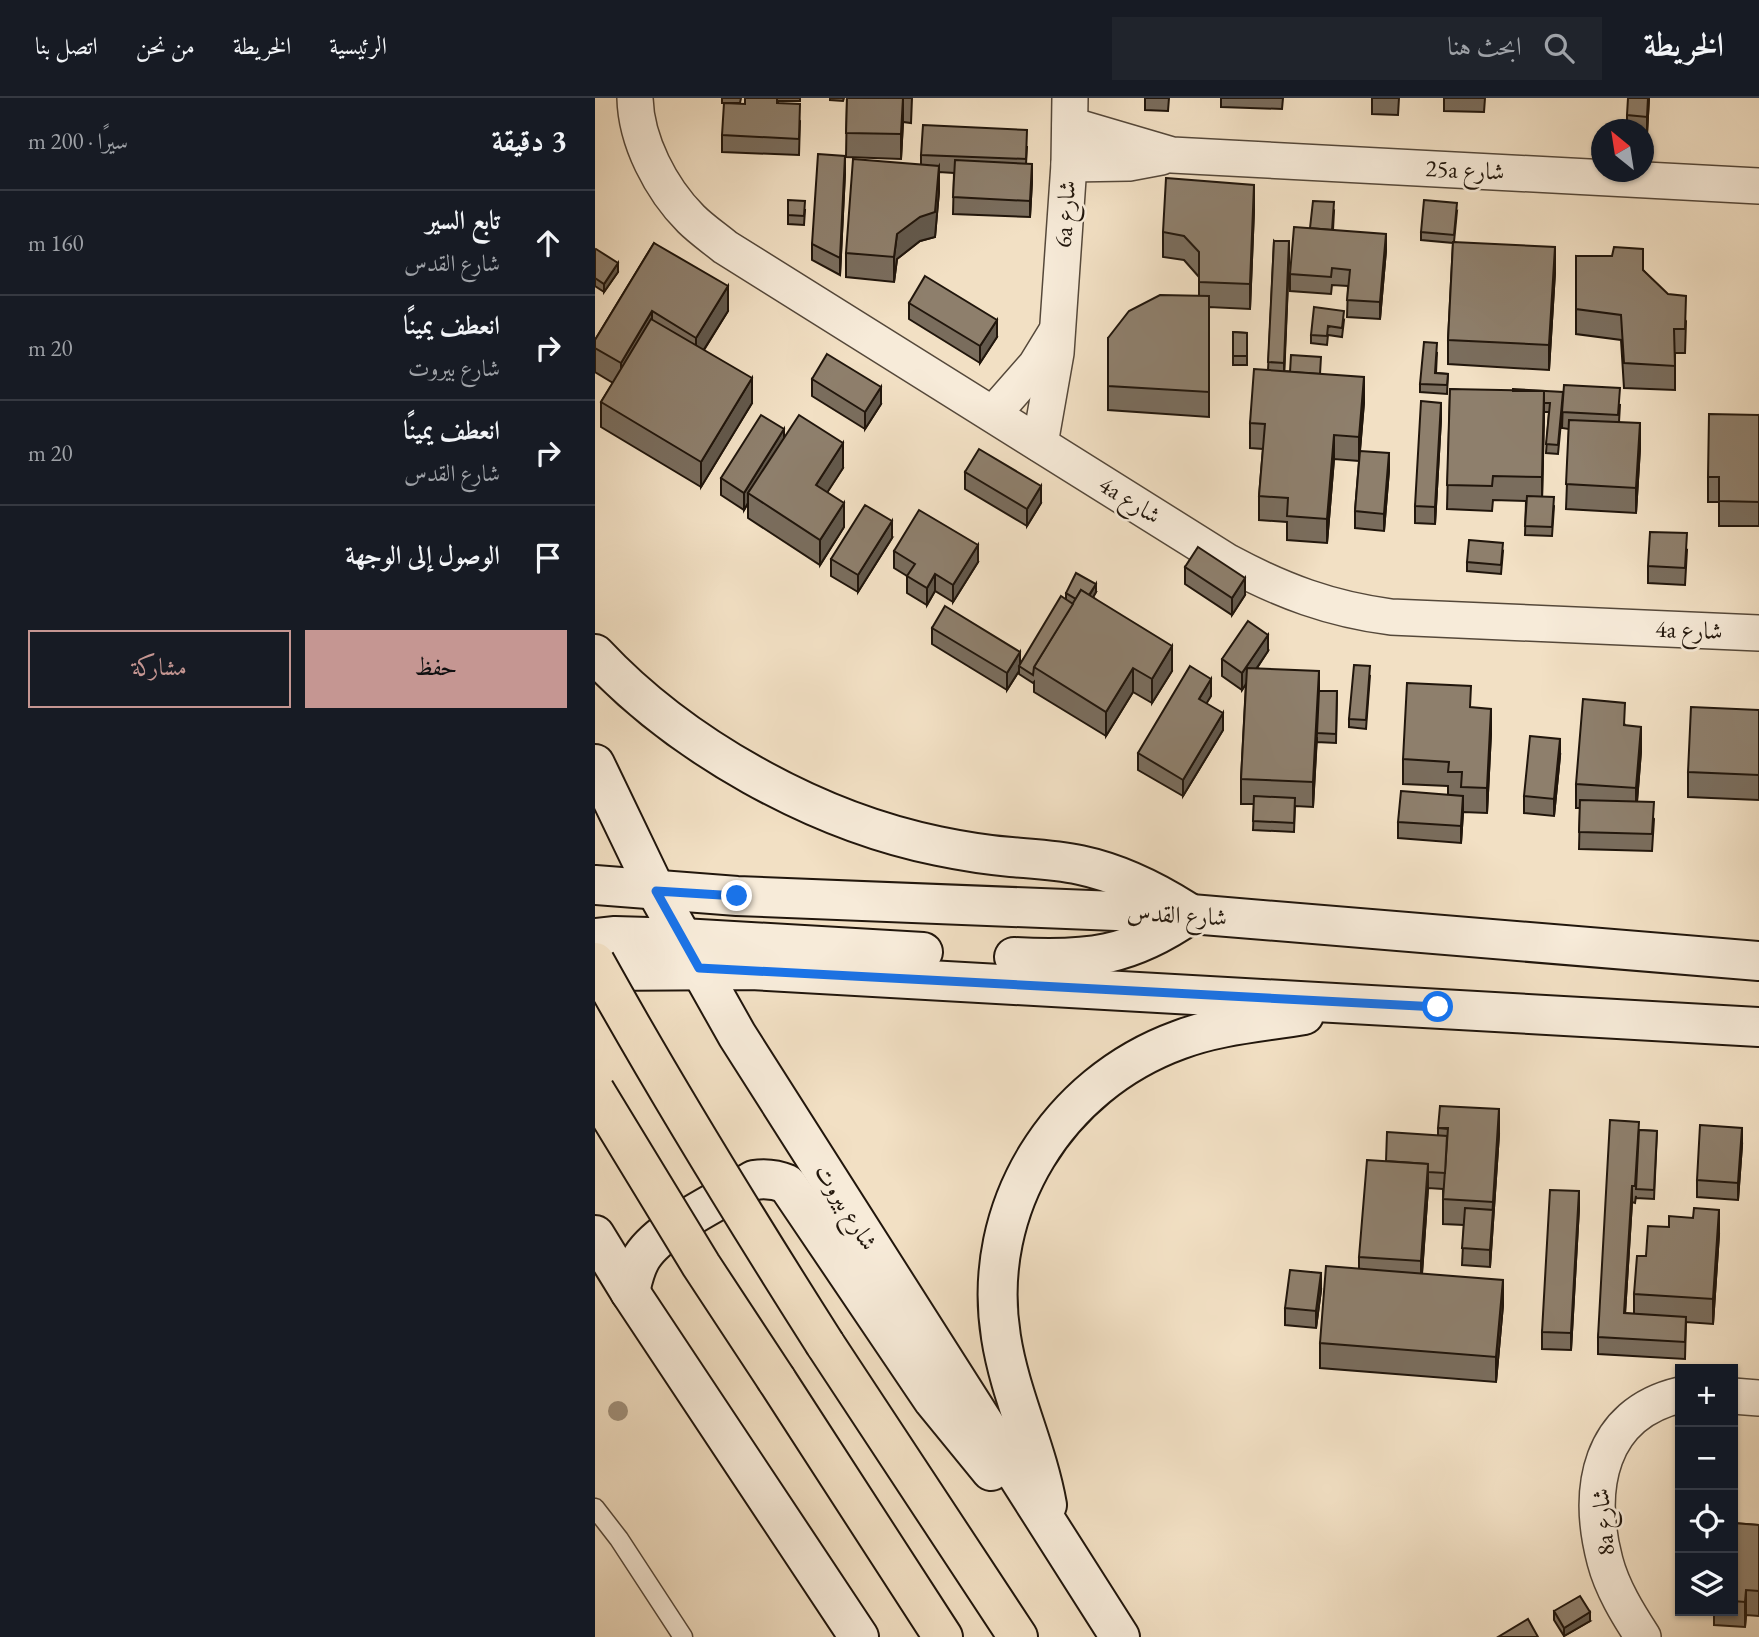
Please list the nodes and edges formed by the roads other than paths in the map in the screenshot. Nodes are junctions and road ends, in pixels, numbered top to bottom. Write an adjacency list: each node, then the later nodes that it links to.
1 (635, 98): 7 (street, 4a شارع)
2 (1070, 112): 3 (street, 25a شارع); 4 (street, 6a شارع)
3 (1172, 155): 4 (street, 25a شارع); 5 (street, 25a شارع)
4 (1069, 164): 6 (street, 6a شارع)
5 (1759, 186)
6 (1057, 331): 7 (street, 6a شارع); 8 (street, 6a شارع)
7 (993, 414): 8 (street, 4a شارع)
8 (1040, 444): 9 (street, 4a شارع)
9 (1759, 633)
10 (595, 654): 15 (main road)
11 (595, 764): 13 (main road, شارع بيروت)
12 (595, 885): 13 (main road, شارع القدس)
13 (656, 891): 14 (main road); 15 (main road, شارع القدس); 17 (main road, شارع بيروت)
14 (595, 909)
15 (1191, 914): 17 (main road); 18 (main road, شارع القدس)
16 (595, 938): 17 (main road)
17 (691, 953): 20 (main road); 21 (main road); 30 (main road, شارع بيروت)
18 (1759, 961)
19 (595, 962): 34 (main road, bridge)
20 (595, 971)
21 (1376, 1003): 22 (main road); 30 (main road)
22 (1759, 1027)
23 (595, 1091): 33 (main road, bridge)
24 (595, 1234): 25 (main road)
25 (630, 1292): 30 (main road); 32 (main road)
26 (1675, 1396): 36 (street, 8a شارع)
27 (1738, 1396): 28 (street)
28 (1759, 1398)
29 (595, 1507): 31 (lane)
30 (1052, 1531): 35 (main road, شارع بيروت)
31 (683, 1637)
32 (859, 1637)
33 (943, 1637)
34 (1018, 1637)
35 (1120, 1637)
36 (1643, 1637)

